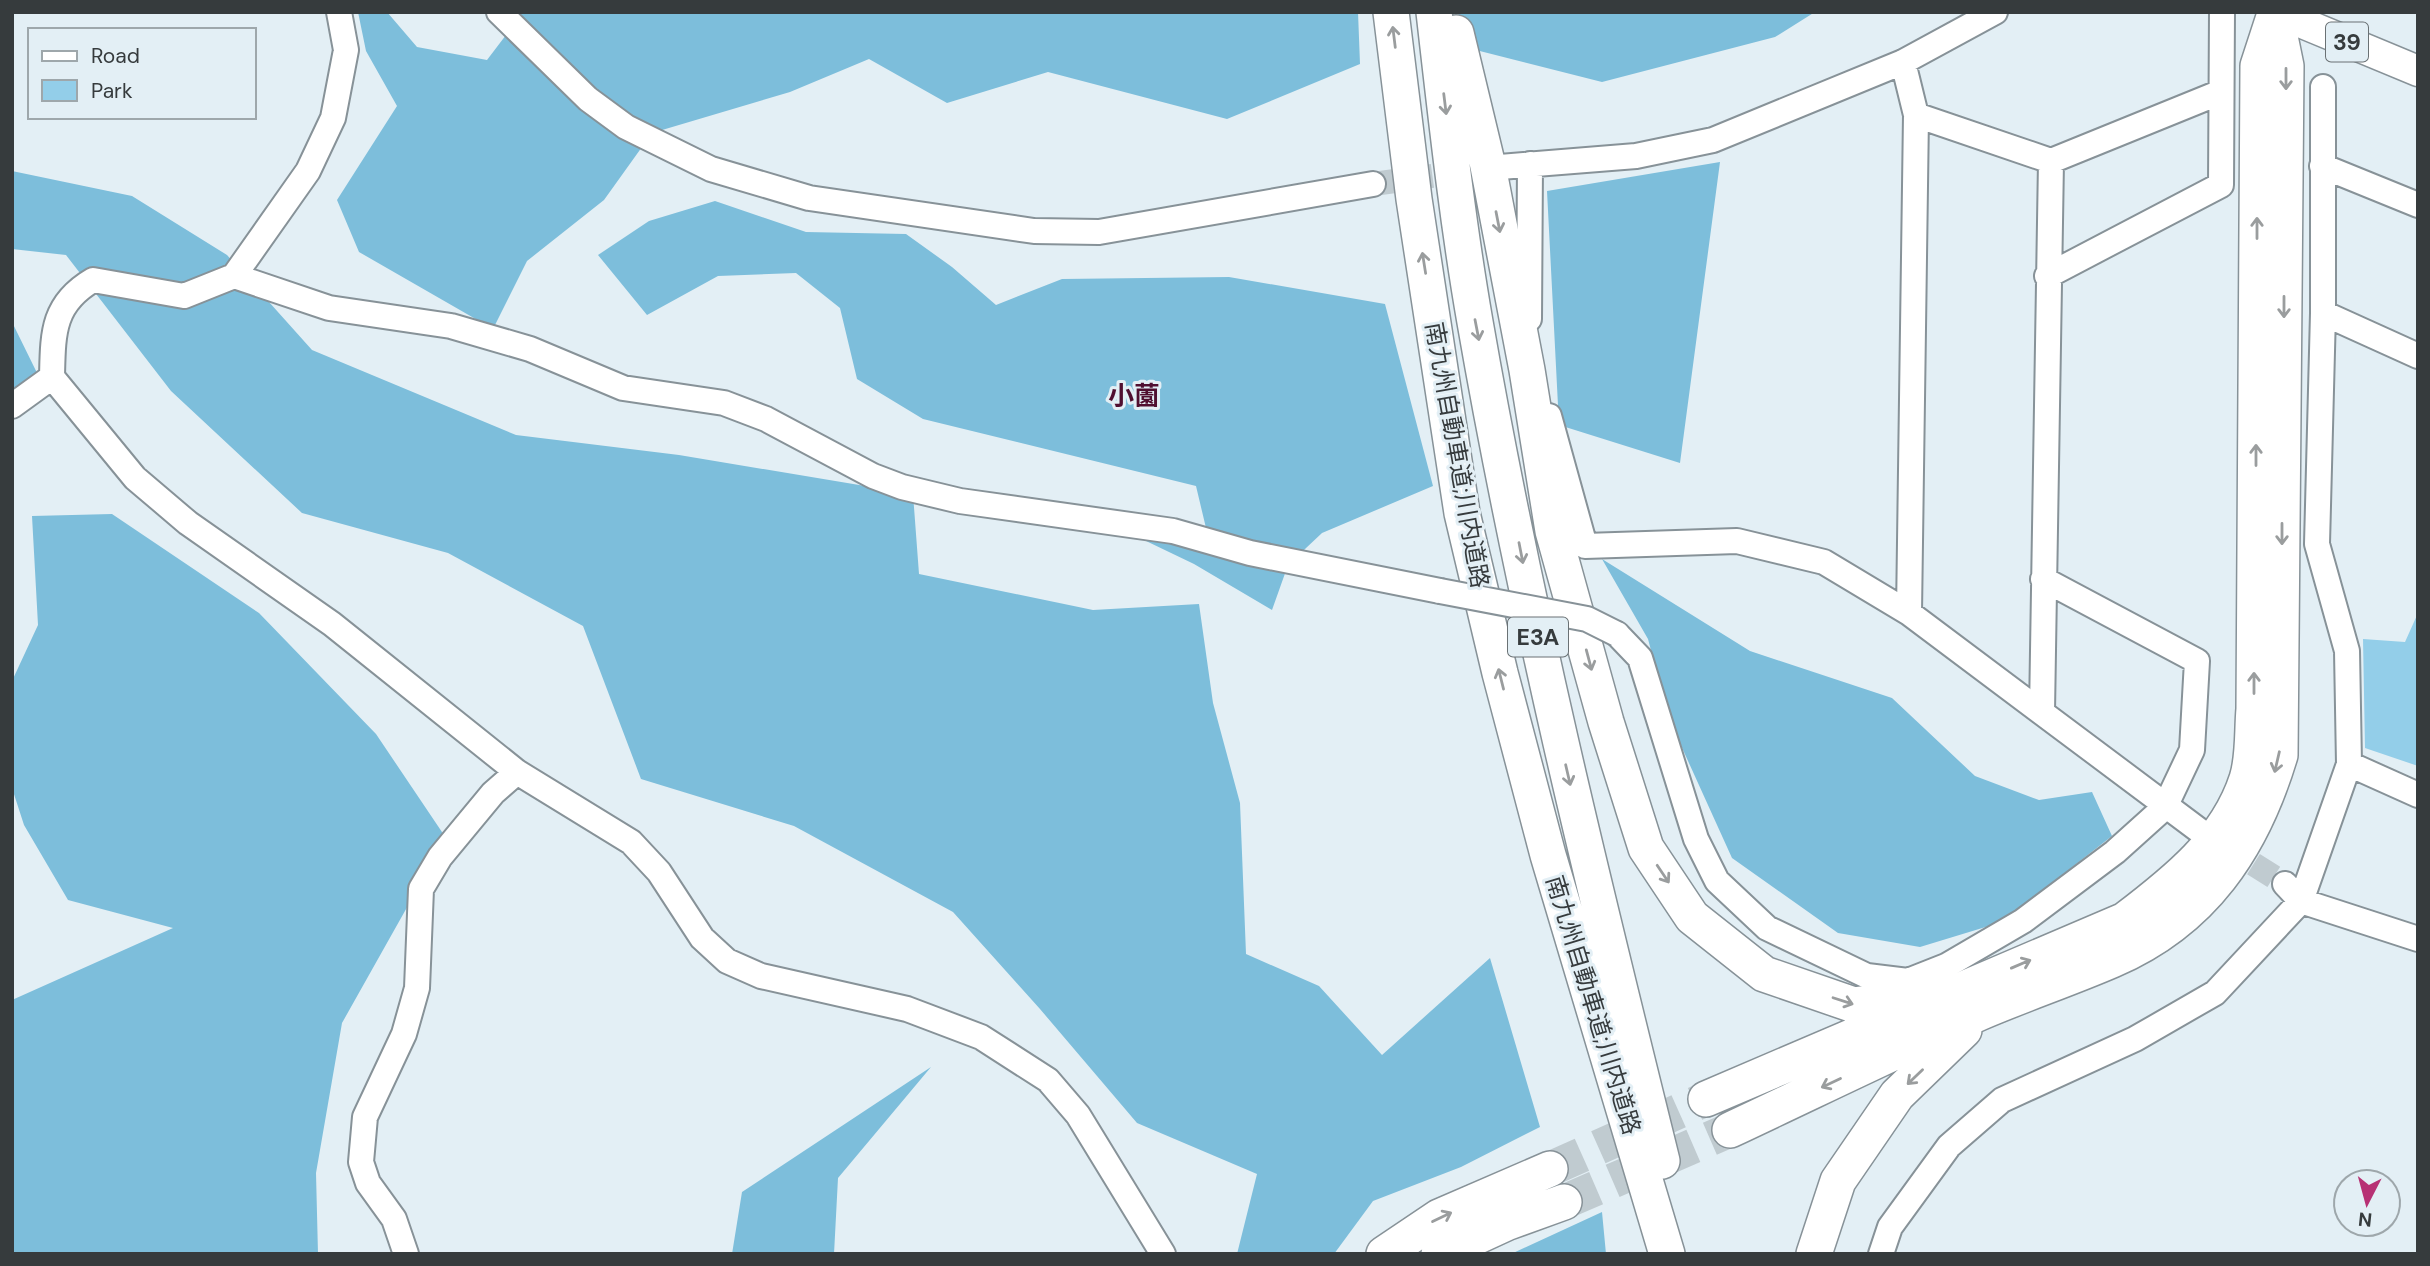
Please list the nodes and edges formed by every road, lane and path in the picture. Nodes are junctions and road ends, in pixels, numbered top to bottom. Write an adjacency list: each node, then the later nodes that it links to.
1 (339, 12): 20 (street)
2 (499, 12): 18 (street)
3 (1391, 12): 29 (highway, 南九州自動車道;川内道路 / E3A, one-way to 3)
4 (1434, 12): 48 (highway, 南九州自動車道;川内道路 / E3A, one-way to 48)
5 (1451, 12): 37 (highway, one-way to 37)
6 (1995, 12): 9 (street)
7 (2222, 12): 12 (street)
8 (2276, 12): 10 (main road, 39); 37 (highway)
9 (1903, 62): 13 (street); 15 (street)
10 (2418, 71)
11 (2323, 87): 16 (street)
12 (2221, 92): 14 (street); 21 (street)
13 (1916, 115): 14 (street); 27 (street)
14 (2051, 161): 21 (street)
15 (1530, 164): 17 (street); 27 (street)
16 (2322, 166): 19 (street); 22 (street)
17 (1500, 167)
18 (1373, 184)
19 (2418, 205)
20 (234, 276): 24 (street); 33 (street, bridge)
21 (2047, 276): 26 (street)
22 (2323, 313): 23 (street); 30 (street)
23 (2418, 356)
24 (52, 377): 25 (street); 31 (street)
25 (12, 406)
26 (2043, 579): 28 (street); 33 (street)
27 (1909, 613): 28 (street)
28 (2042, 712): 33 (street)
29 (1510, 714): 46 (highway); 47 (highway, 南九州自動車道;川内道路 / E3A)
30 (2349, 764): 32 (street); 35 (street)
31 (517, 772): 42 (street); 43 (street)
32 (2418, 794)
33 (2165, 807): 34 (street)
34 (2200, 831)
35 (2293, 892): 36 (street); 50 (street)
36 (2418, 939)
37 (1970, 1002): 38 (highway); 39 (highway, one-way to 39); 49 (highway, one-way to 49)
38 (1706, 1099)
39 (1730, 1130)
40 (1550, 1170): 44 (highway, one-way to 40)
41 (1564, 1202): 45 (highway)
42 (406, 1254)
43 (1163, 1254)
44 (1384, 1254)
45 (1439, 1254)
46 (1645, 1254)
47 (1667, 1254)
48 (1685, 1254)
49 (1814, 1254)
50 (1881, 1254)

